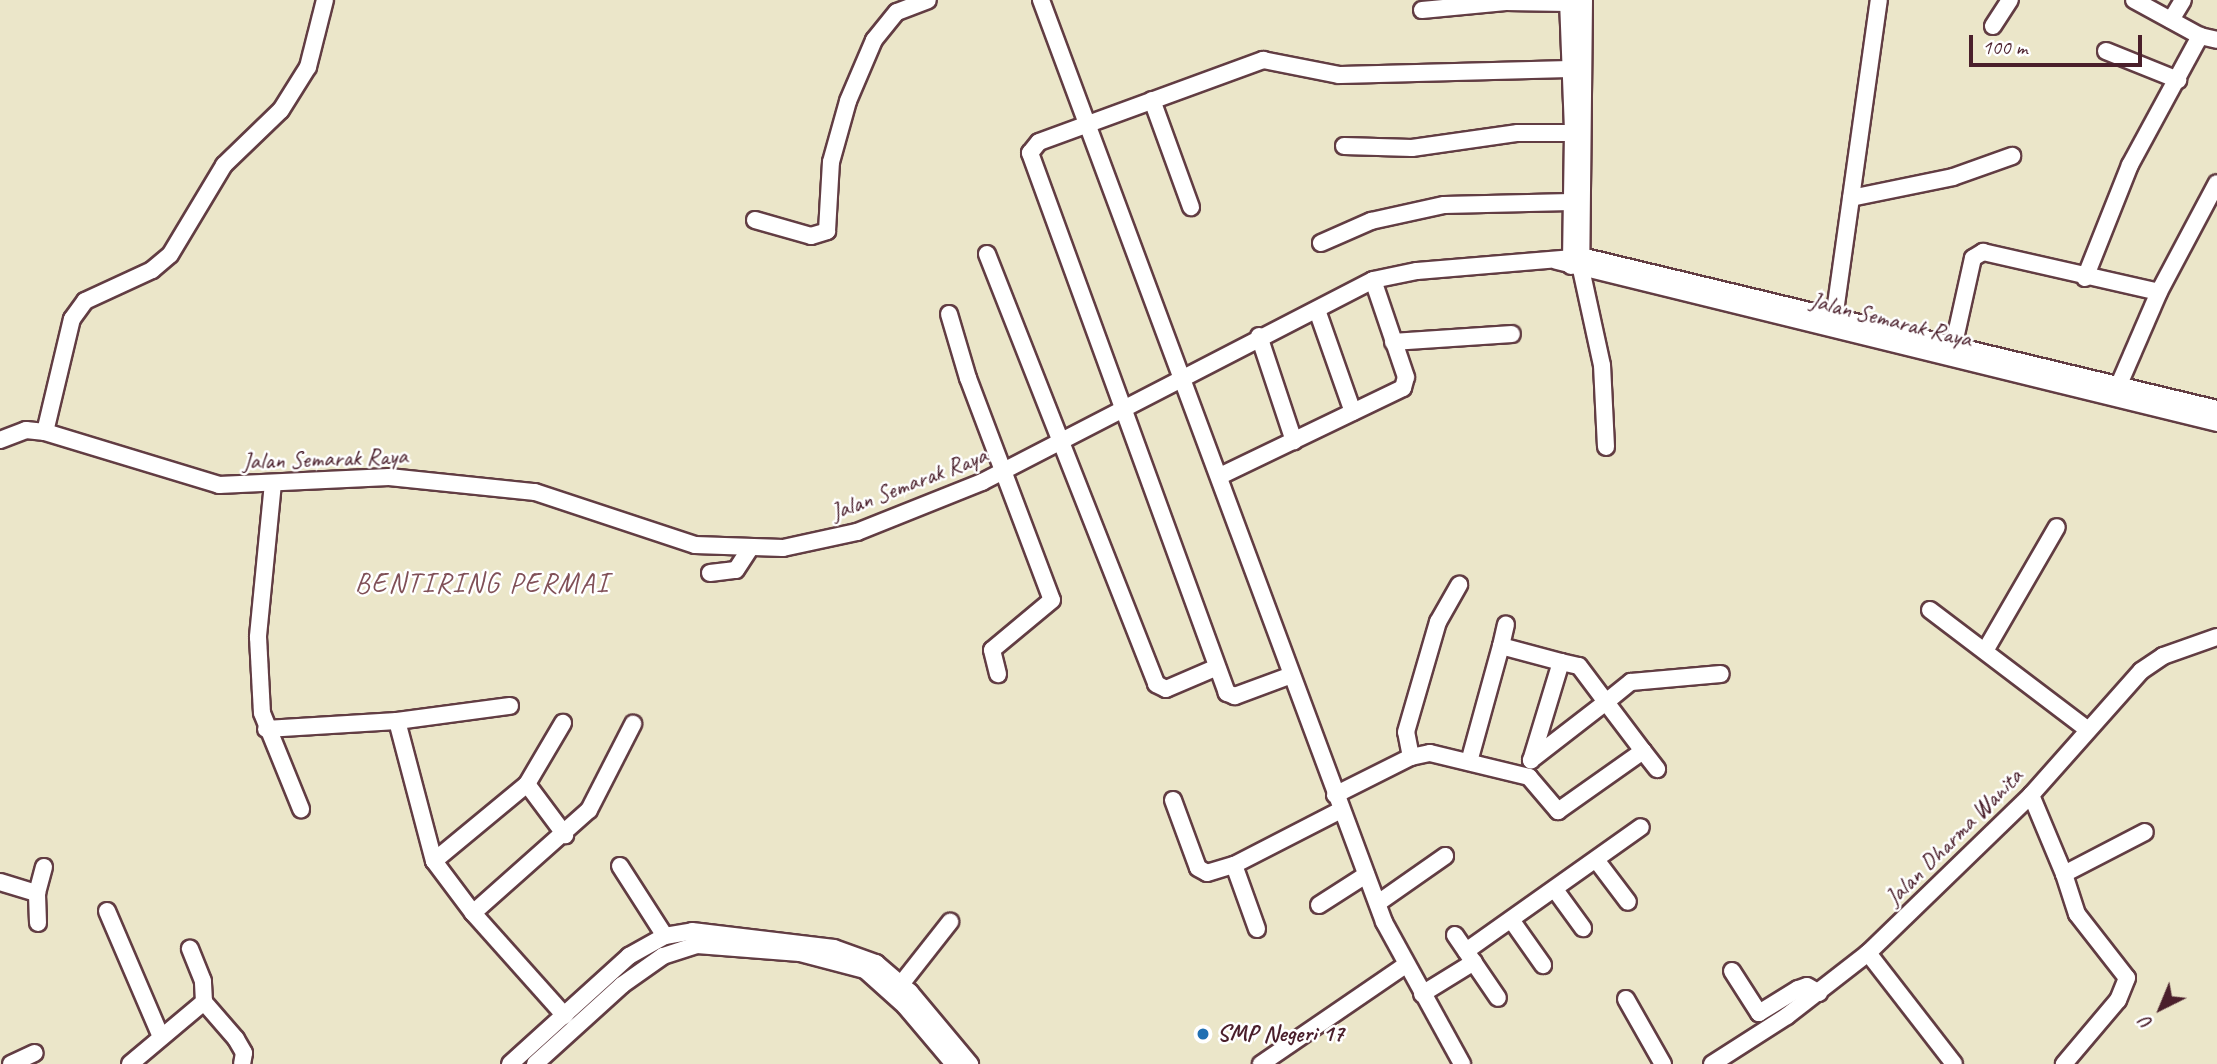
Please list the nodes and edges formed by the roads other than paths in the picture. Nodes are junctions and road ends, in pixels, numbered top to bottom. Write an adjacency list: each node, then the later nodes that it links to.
1 (325, 0): 46 (street)
2 (928, 0): 26 (street)
3 (1041, 0): 18 (street)
4 (1879, 0): 23 (street)
5 (2010, 0): 11 (street)
6 (2134, 0): 10 (street)
7 (2183, 0): 10 (street)
8 (1573, 1): 9 (street); 15 (street); 29 (street)
9 (1422, 10)
10 (2171, 20): 12 (street)
11 (1993, 26)
12 (2200, 36): 13 (street); 16 (street)
13 (2217, 40)
14 (2106, 51): 16 (street)
15 (1571, 69): 17 (street); 19 (street)
16 (2178, 80): 30 (street)
17 (1152, 100): 18 (street); 25 (street)
18 (1088, 126): 40 (street); 42 (street)
19 (1573, 133): 20 (street); 24 (street)
20 (1344, 146)
21 (2012, 156): 23 (street)
22 (2217, 183): 32 (street)
23 (1851, 198): 35 (street)
24 (1571, 202): 27 (street); 29 (street)
25 (1191, 206)
26 (755, 220)
27 (1321, 243)
28 (987, 254): 48 (street)
29 (1572, 262): 31 (street, Jalan Semarak Raya); 35 (street, Jalan Semarak Raya); 50 (street)
30 (2085, 278): 32 (street); 39 (street)
31 (1373, 280): 33 (street, Jalan Semarak Raya); 38 (street)
32 (2159, 292): 41 (street)
33 (1317, 310): 37 (street, Jalan Semarak Raya); 44 (street)
34 (949, 314): 51 (street)
35 (1832, 323): 39 (street, Jalan Semarak Raya); 41 (street, Jalan Semarak Raya)
36 (1512, 334): 38 (street)
37 (1259, 336): 40 (street, Jalan Semarak Raya); 49 (street)
38 (1393, 342): 44 (street)
39 (1952, 348): 41 (street, Jalan Semarak Raya)
40 (1180, 378): 42 (street, Jalan Semarak Raya); 52 (street)
41 (2115, 392): 43 (street, Jalan Semarak Raya); 45 (street, Jalan Semarak Raya)
42 (1122, 408): 48 (street, Jalan Semarak Raya); 64 (street)
43 (2217, 409)
44 (1353, 412): 49 (street)
45 (2217, 423)
46 (45, 432): 47 (street, Jalan Semarak Raya); 53 (street, Jalan Semarak Raya)
47 (0, 440)
48 (1062, 440): 51 (street, Jalan Semarak Raya); 64 (street)
49 (1294, 441): 52 (street)
50 (1606, 447)
51 (1005, 471): 55 (street, Jalan Semarak Raya); 65 (street)
52 (1220, 476): 67 (street)
53 (273, 483): 55 (street, Jalan Semarak Raya); 73 (street)
54 (2057, 527): 62 (street)
55 (749, 550): 56 (street)
56 (710, 573)
57 (1459, 585): 76 (street)
58 (1930, 610): 62 (street)
59 (1506, 625): 61 (street)
60 (2217, 637): 74 (street, Jalan Dharma Wanita)
61 (1501, 646): 63 (street); 78 (street)
62 (1985, 651): 74 (street)
63 (1561, 662): 68 (street); 77 (street)
64 (1215, 668): 67 (street)
65 (998, 674)
66 (1721, 674): 68 (street)
67 (1289, 676): 84 (street)
68 (1606, 702): 75 (street); 77 (street)
69 (510, 706): 70 (street)
70 (397, 721): 73 (street); 90 (street)
71 (563, 723): 81 (street)
72 (633, 724): 88 (street)
73 (266, 729): 85 (street)
74 (2088, 730): 82 (street, Jalan Dharma Wanita)
75 (1643, 751): 79 (street); 80 (street)
76 (1411, 757): 78 (street); 84 (street)
77 (1531, 760): 80 (street)
78 (1469, 762): 80 (street)
79 (1657, 769)
80 (1529, 777)
81 (527, 784): 88 (street); 90 (street)
82 (2031, 795): 95 (street); 114 (street, Jalan Dharma Wanita)
83 (1173, 800): 92 (street)
84 (1338, 802): 92 (street); 96 (street)
85 (301, 809)
86 (1641, 827): 91 (street)
87 (2145, 832): 95 (street)
88 (565, 835): 104 (street)
89 (1445, 856): 101 (street)
90 (434, 861): 104 (street)
91 (1597, 861): 98 (street); 100 (street)
92 (1234, 865): 109 (street)
93 (44, 866): 99 (street)
94 (620, 866): 111 (street)
95 (2064, 874): 140 (street)
96 (1366, 875): 101 (street); 102 (street)
97 (0, 883): 99 (street)
98 (1556, 891): 105 (street); 108 (street)
99 (37, 892): 107 (street)
100 (1628, 902)
101 (1378, 903): 117 (street)
102 (1319, 905)
103 (107, 911): 126 (street)
104 (473, 913): 125 (street)
105 (1512, 921): 115 (street); 116 (street)
106 (950, 922): 119 (street)
107 (38, 923)
108 (1583, 928)
109 (1256, 929)
110 (1455, 935): 115 (street)
111 (665, 936): 112 (street); 125 (street)
112 (694, 938): 119 (street); 133 (street); 134 (street)
113 (190, 948): 124 (street)
114 (1868, 953): 120 (street, Jalan Dharma Wanita); 139 (street)
115 (1470, 957): 121 (street); 122 (street)
116 (1543, 965)
117 (1404, 966): 121 (street); 136 (street)
118 (1732, 971): 120 (street)
119 (902, 983): 135 (street)
120 (1819, 993): 138 (street, Jalan Dharma Wanita)
121 (1422, 994): 128 (street)
122 (1498, 998)
123 (1626, 999): 137 (street)
124 (204, 1002): 126 (street); 131 (street)
125 (565, 1016): 132 (street)
126 (161, 1037): 130 (street)
127 (35, 1052): 129 (street)
128 (1459, 1059)
129 (11, 1064)
130 (130, 1064)
131 (242, 1064)
132 (510, 1064)
133 (536, 1064)
134 (954, 1064)
135 (970, 1064)
136 (1261, 1064)
137 (1663, 1064)
138 (1712, 1064)
139 (1954, 1064)
140 (2064, 1064)

